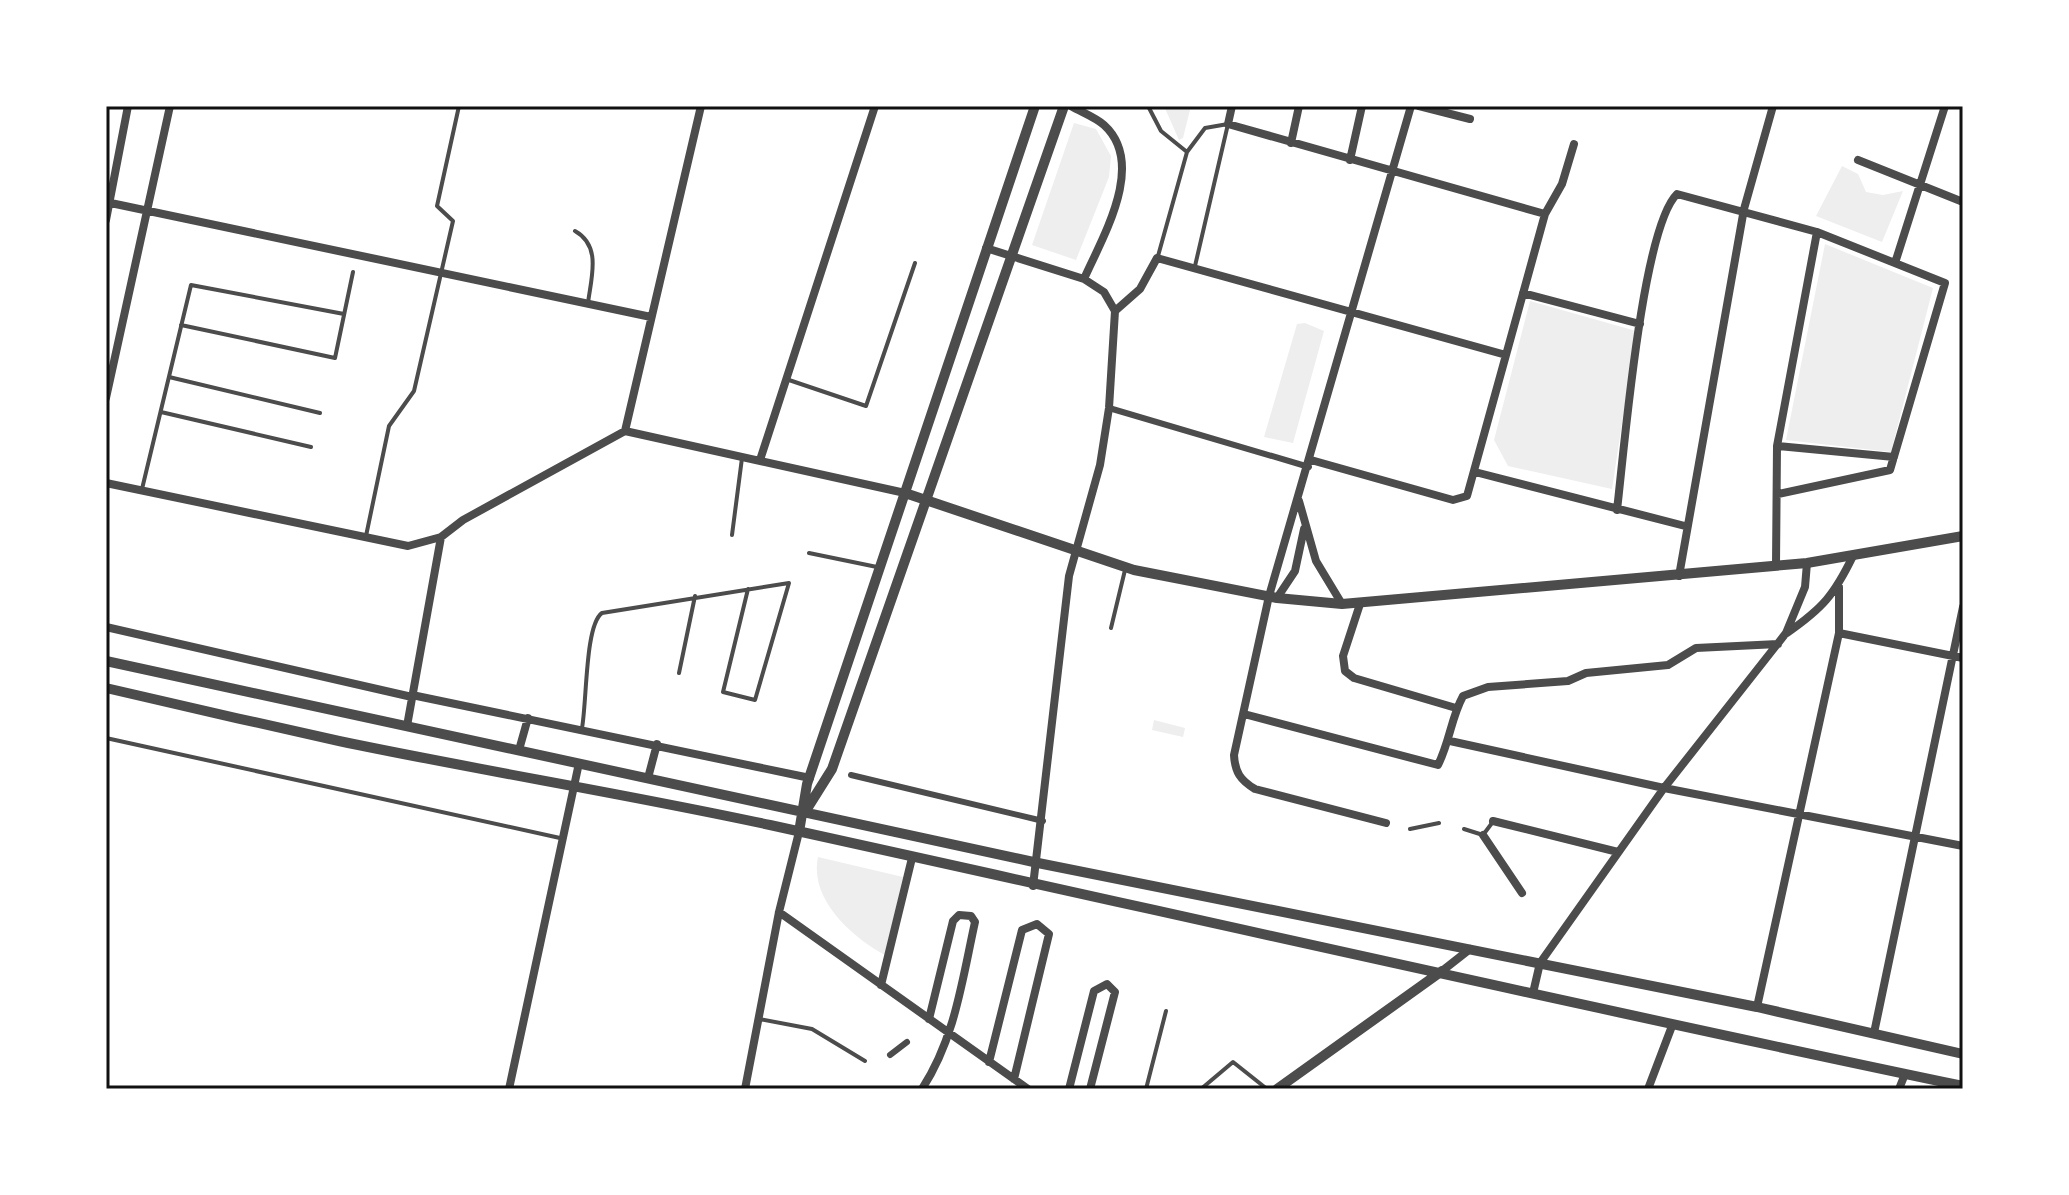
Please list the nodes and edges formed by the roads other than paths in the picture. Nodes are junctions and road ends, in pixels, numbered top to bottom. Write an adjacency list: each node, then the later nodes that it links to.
1 (128, 106): 26 (street)
2 (170, 106): 29 (street)
3 (459, 106): 41 (lane)
4 (701, 106): 48 (street)
5 (875, 106): 53 (street)
6 (1035, 106): 34 (street)
7 (1064, 106): 35 (street)
8 (1071, 106): 42 (street)
9 (1148, 106): 21 (lane)
10 (1232, 106): 18 (street)
11 (1299, 106): 19 (street)
12 (1362, 106): 22 (street)
13 (1411, 106): 24 (street)
14 (1419, 106): 17 (street)
15 (1773, 106): 28 (street)
16 (1945, 106): 25 (street)
17 (1470, 119)
18 (1228, 124): 19 (street); 21 (lane); 39 (lane)
19 (1291, 143): 22 (street)
20 (1574, 144): 30 (street)
21 (1187, 152): 36 (lane)
22 (1350, 160): 24 (street)
23 (1858, 160): 25 (street)
24 (1392, 172): 30 (street); 47 (street)
25 (1920, 185): 27 (street); 38 (street)
26 (108, 202): 29 (street); 31 (street)
27 (1963, 202)
28 (1744, 209): 33 (street); 49 (street); 73 (street)
29 (148, 211): 41 (street); 54 (street)
30 (1545, 214): 43 (street)
31 (106, 220)
32 (575, 231): 44 (lane)
33 (1817, 232): 38 (street); 59 (street)
34 (986, 248): 35 (street); 68 (street)
35 (1013, 256): 42 (street); 70 (street)
36 (1157, 258): 39 (street); 45 (street)
37 (915, 263): 53 (lane)
38 (1895, 263): 62 (street)
39 (1194, 269): 47 (street)
40 (353, 272): 46 (lane)
41 (442, 273): 44 (street); 78 (lane)
42 (1084, 279): 45 (street)
43 (1523, 293): 49 (street); 51 (street)
44 (588, 303): 48 (street)
45 (1115, 311): 55 (street)
46 (344, 314): 50 (lane); 50 (lane)
47 (1351, 314): 51 (street); 64 (street)
48 (651, 317): 58 (street)
49 (1640, 324): 72 (street)
50 (181, 325): 52 (lane)
51 (1506, 355): 65 (street)
52 (169, 377): 56 (lane); 57 (lane)
53 (786, 379): 63 (street)
54 (106, 398)
55 (1109, 408): 64 (street); 79 (street)
56 (161, 412): 60 (lane); 67 (lane)
57 (320, 413)
58 (625, 431): 61 (street); 77 (street)
59 (1777, 446): 62 (street); 69 (street)
60 (311, 447)
61 (742, 456): 63 (street); 75 (lane)
62 (1894, 457): 69 (street)
63 (760, 460): 68 (street)
64 (1310, 463): 65 (street); 71 (street)
65 (1475, 472): 72 (street)
66 (106, 483): 67 (street)
67 (141, 491): 78 (street)
68 (905, 493): 70 (street); 85 (street)
69 (1778, 494): 83 (street)
70 (927, 500): 79 (street); 120 (street)
71 (1299, 501): 74 (street); 90 (street)
72 (1617, 510): 73 (street)
73 (1685, 526): 86 (street)
74 (1304, 528): 90 (street); 91 (street)
75 (732, 535)
76 (1963, 536): 81 (street)
77 (441, 537): 78 (street); 104 (street)
78 (365, 538)
79 (1076, 552): 84 (street); 122 (street)
80 (809, 553): 85 (lane)
81 (1853, 556): 82 (street); 87 (street)
82 (1807, 563): 83 (street); 96 (street)
83 (1776, 565): 86 (street)
84 (1125, 567): 90 (street); 95 (lane)
85 (880, 568): 117 (street)
86 (1679, 576): 92 (street)
87 (1839, 587): 96 (street); 97 (street)
88 (748, 589): 88 (lane); 89 (lane)
89 (695, 596): 102 (lane); 109 (lane)
90 (1273, 597): 91 (street); 106 (street)
91 (1342, 604): 92 (street)
92 (1360, 604): 105 (street)
93 (1963, 607): 99 (street)
94 (106, 627): 104 (street)
95 (1111, 628)
96 (1786, 633): 98 (street)
97 (1839, 633): 99 (street); 121 (street)
98 (1778, 644): 105 (street); 119 (street)
99 (1953, 656): 100 (street); 130 (street)
100 (1963, 658)
101 (106, 661): 108 (street)
102 (679, 673)
103 (106, 688): 118 (street)
104 (412, 696): 107 (street); 108 (street)
105 (1456, 708): 111 (street)
106 (1244, 714): 111 (street); 124 (street)
107 (528, 718): 109 (street); 113 (street)
108 (407, 726): 113 (street)
109 (582, 728): 112 (street)
110 (106, 738): 131 (lane)
111 (1450, 741): 119 (street)
112 (657, 744): 116 (street); 117 (street)
113 (519, 750): 114 (street)
114 (579, 763): 116 (street); 118 (street)
115 (851, 775): 122 (street)
116 (648, 778): 120 (street)
117 (810, 778): 120 (street)
118 (574, 786): 128 (street); 131 (street)
119 (1664, 788): 121 (street); 133 (street)
120 (804, 813): 128 (street); 135 (street)
121 (1800, 814): 130 (street); 144 (street)
122 (1043, 821): 135 (street)
123 (1493, 821): 129 (lane); 133 (street)
124 (1386, 823)
125 (1439, 823): 126 (lane)
126 (1410, 829)
127 (1464, 829): 129 (lane)
128 (799, 832): 134 (street); 138 (street)
129 (1483, 835): 137 (street)
130 (1913, 835): 132 (street); 149 (street)
131 (560, 838): 160 (street)
132 (1963, 846)
133 (1618, 852): 140 (street)
134 (912, 858): 136 (street); 142 (street)
135 (1038, 863): 136 (street); 139 (street)
136 (1033, 886): 141 (street)
137 (1522, 893)
138 (779, 912): 142 (street); 146 (street)
139 (1470, 949): 140 (street); 141 (street)
140 (1540, 963): 143 (street); 144 (street)
141 (1442, 971): 143 (street); 158 (street)
142 (881, 985): 147 (street)
143 (1533, 993): 148 (street)
144 (1757, 1007): 149 (street)
145 (1166, 1011): 166 (lane)
146 (759, 1019): 154 (lane); 161 (street)
147 (929, 1019): 150 (street); 150 (street)
148 (1672, 1026): 156 (street); 170 (street)
149 (1874, 1033): 152 (street)
150 (951, 1035): 155 (street); 162 (street)
151 (907, 1042): 153 (street)
152 (1963, 1054)
153 (890, 1055)
154 (865, 1061)
155 (989, 1062): 157 (street); 157 (street)
156 (1905, 1074): 159 (street); 171 (street)
157 (1014, 1079): 163 (street)
158 (1291, 1086): 169 (street)
159 (1963, 1086)
160 (509, 1089)
161 (745, 1089)
162 (922, 1089)
163 (1028, 1089)
164 (1069, 1089): 165 (street)
165 (1090, 1089)
166 (1146, 1089)
167 (1201, 1089): 168 (lane)
168 (1267, 1089)
169 (1277, 1089)
170 (1648, 1089)
171 (1899, 1089)

